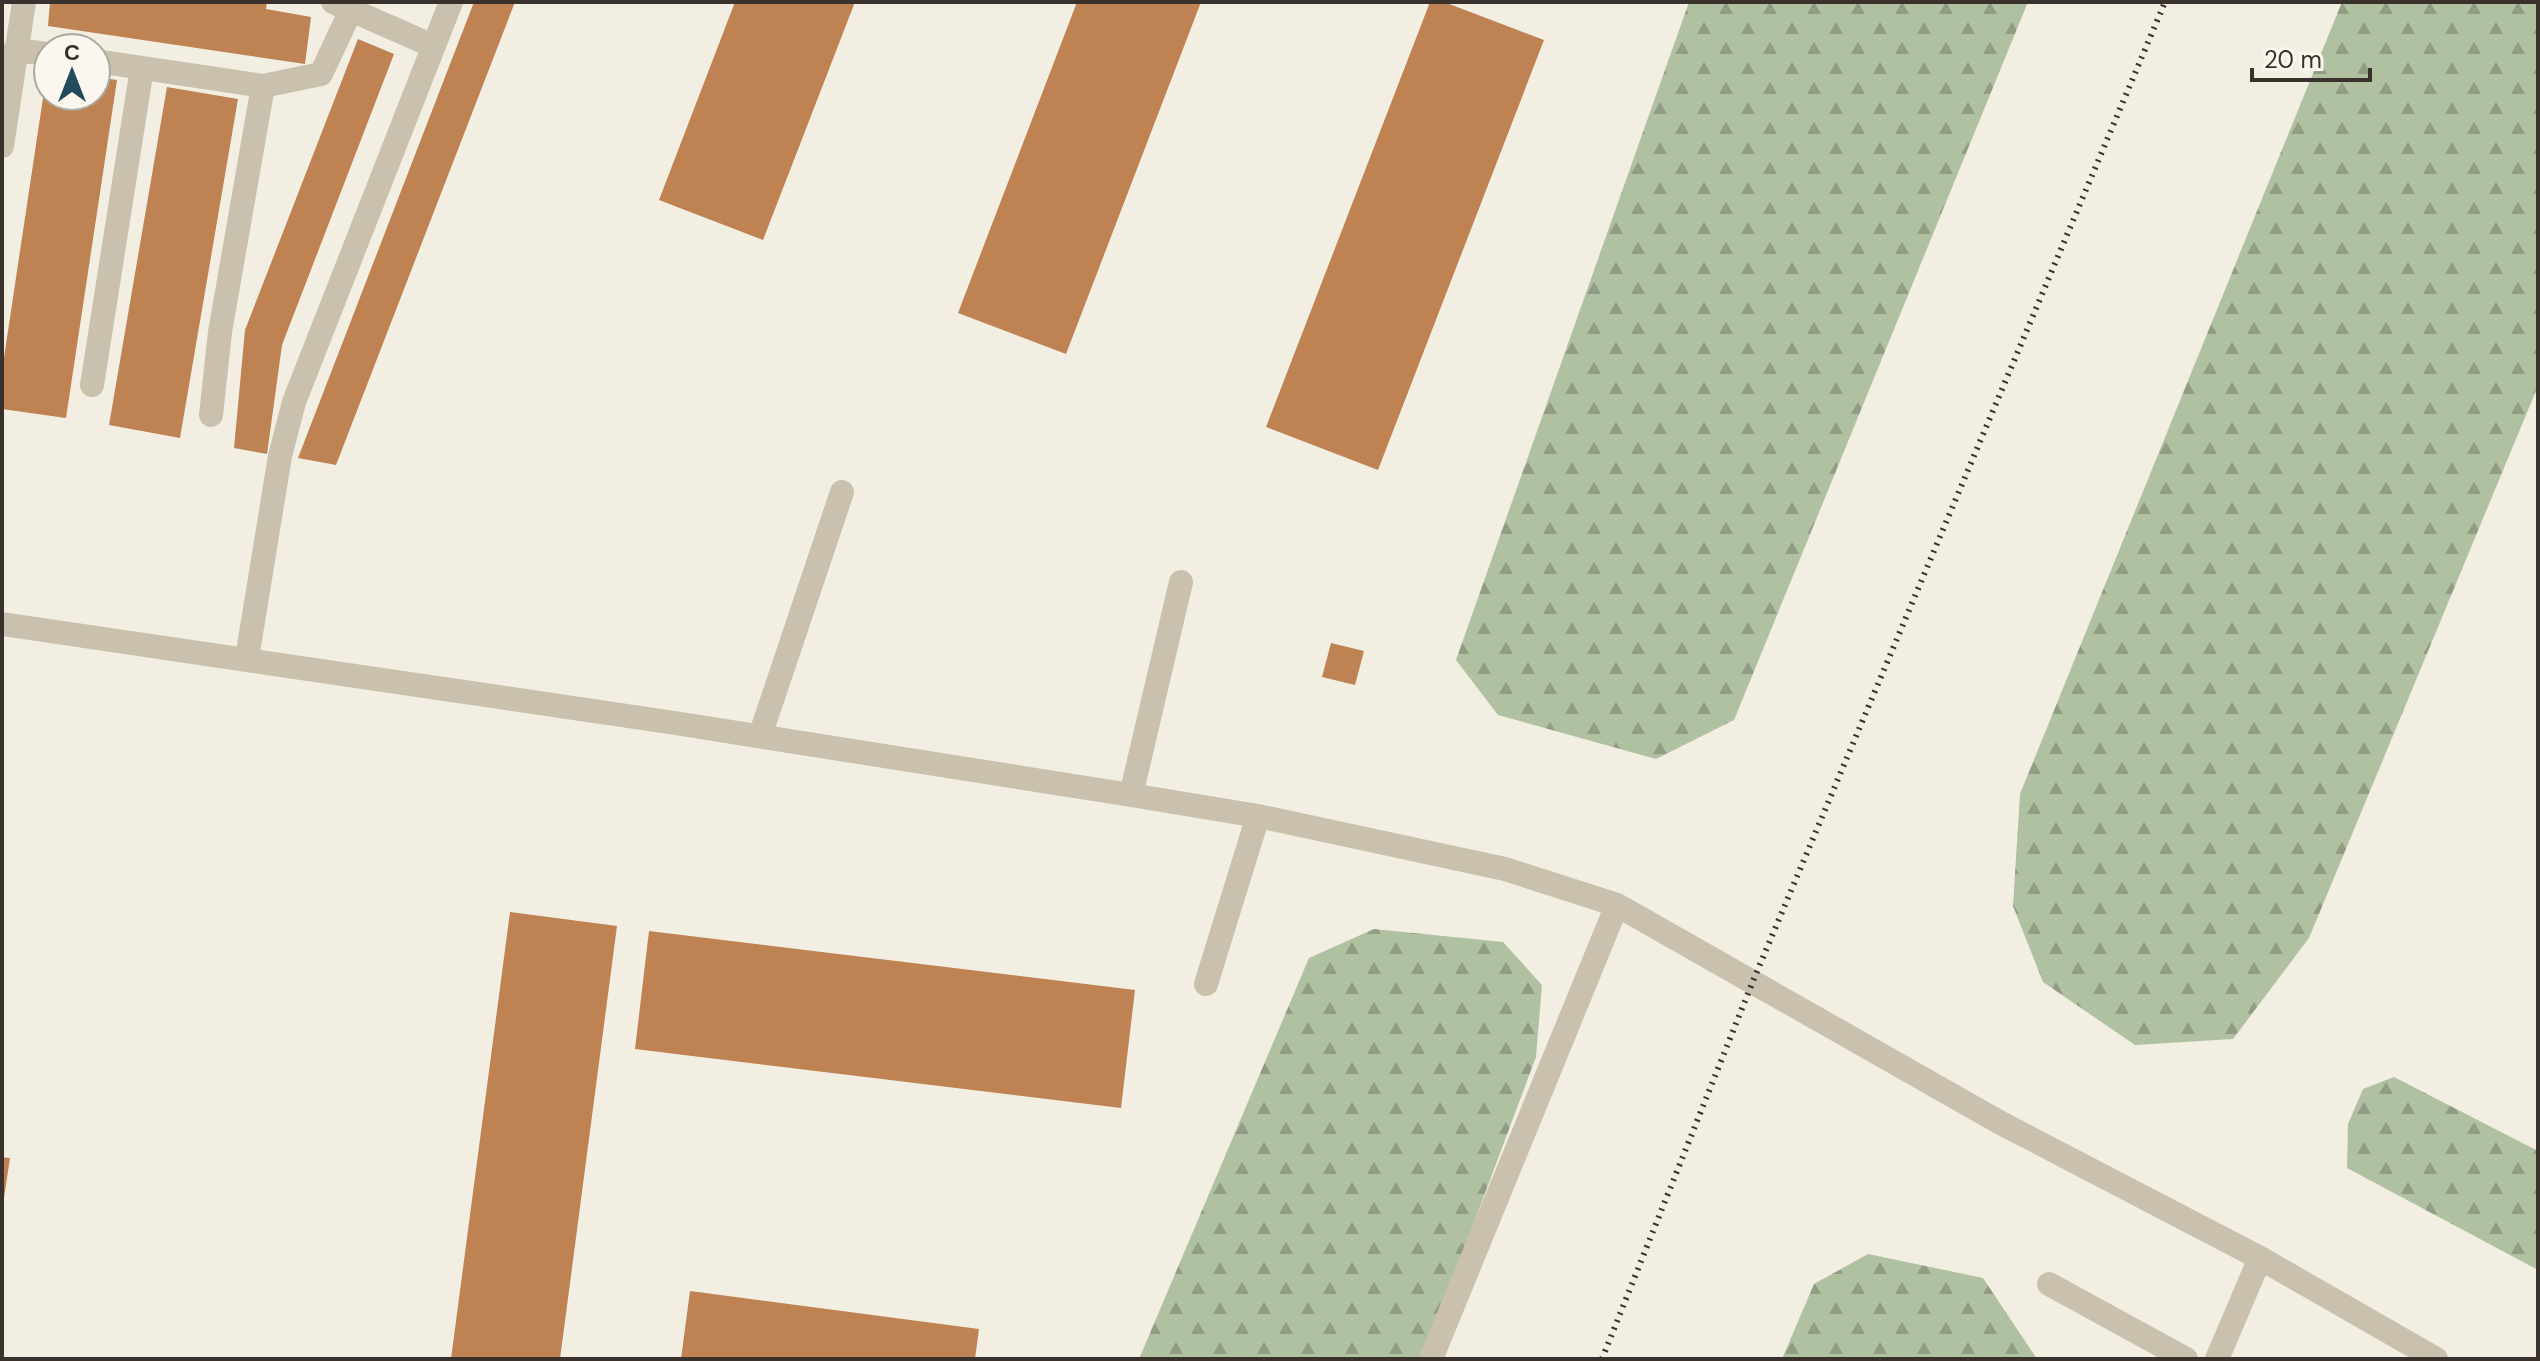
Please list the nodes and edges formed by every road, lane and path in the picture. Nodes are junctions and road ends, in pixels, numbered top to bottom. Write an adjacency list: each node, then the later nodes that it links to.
1 (24, 2): 5 (street)
2 (451, 2): 4 (street)
3 (342, 6): 4 (street); 9 (street)
4 (433, 46): 16 (street)
5 (15, 50): 6 (street); 10 (street)
6 (32, 52)
7 (112, 63): 8 (street)
8 (142, 68): 9 (street); 11 (street)
9 (263, 86): 12 (street)
10 (2, 146)
11 (92, 385)
12 (211, 415)
13 (842, 492): 17 (street)
14 (1181, 582): 18 (street)
15 (2, 624): 16 (street)
16 (247, 658): 17 (street)
17 (760, 736): 18 (street)
18 (1131, 795): 19 (street)
19 (1258, 816): 20 (street); 21 (street)
20 (1617, 905): 22 (street); 24 (street)
21 (1206, 984)
22 (2260, 1258): 26 (street); 27 (street)
23 (2049, 1284): 25 (street)
24 (1431, 1359)
25 (2186, 1359)
26 (2217, 1359)
27 (2436, 1359)

